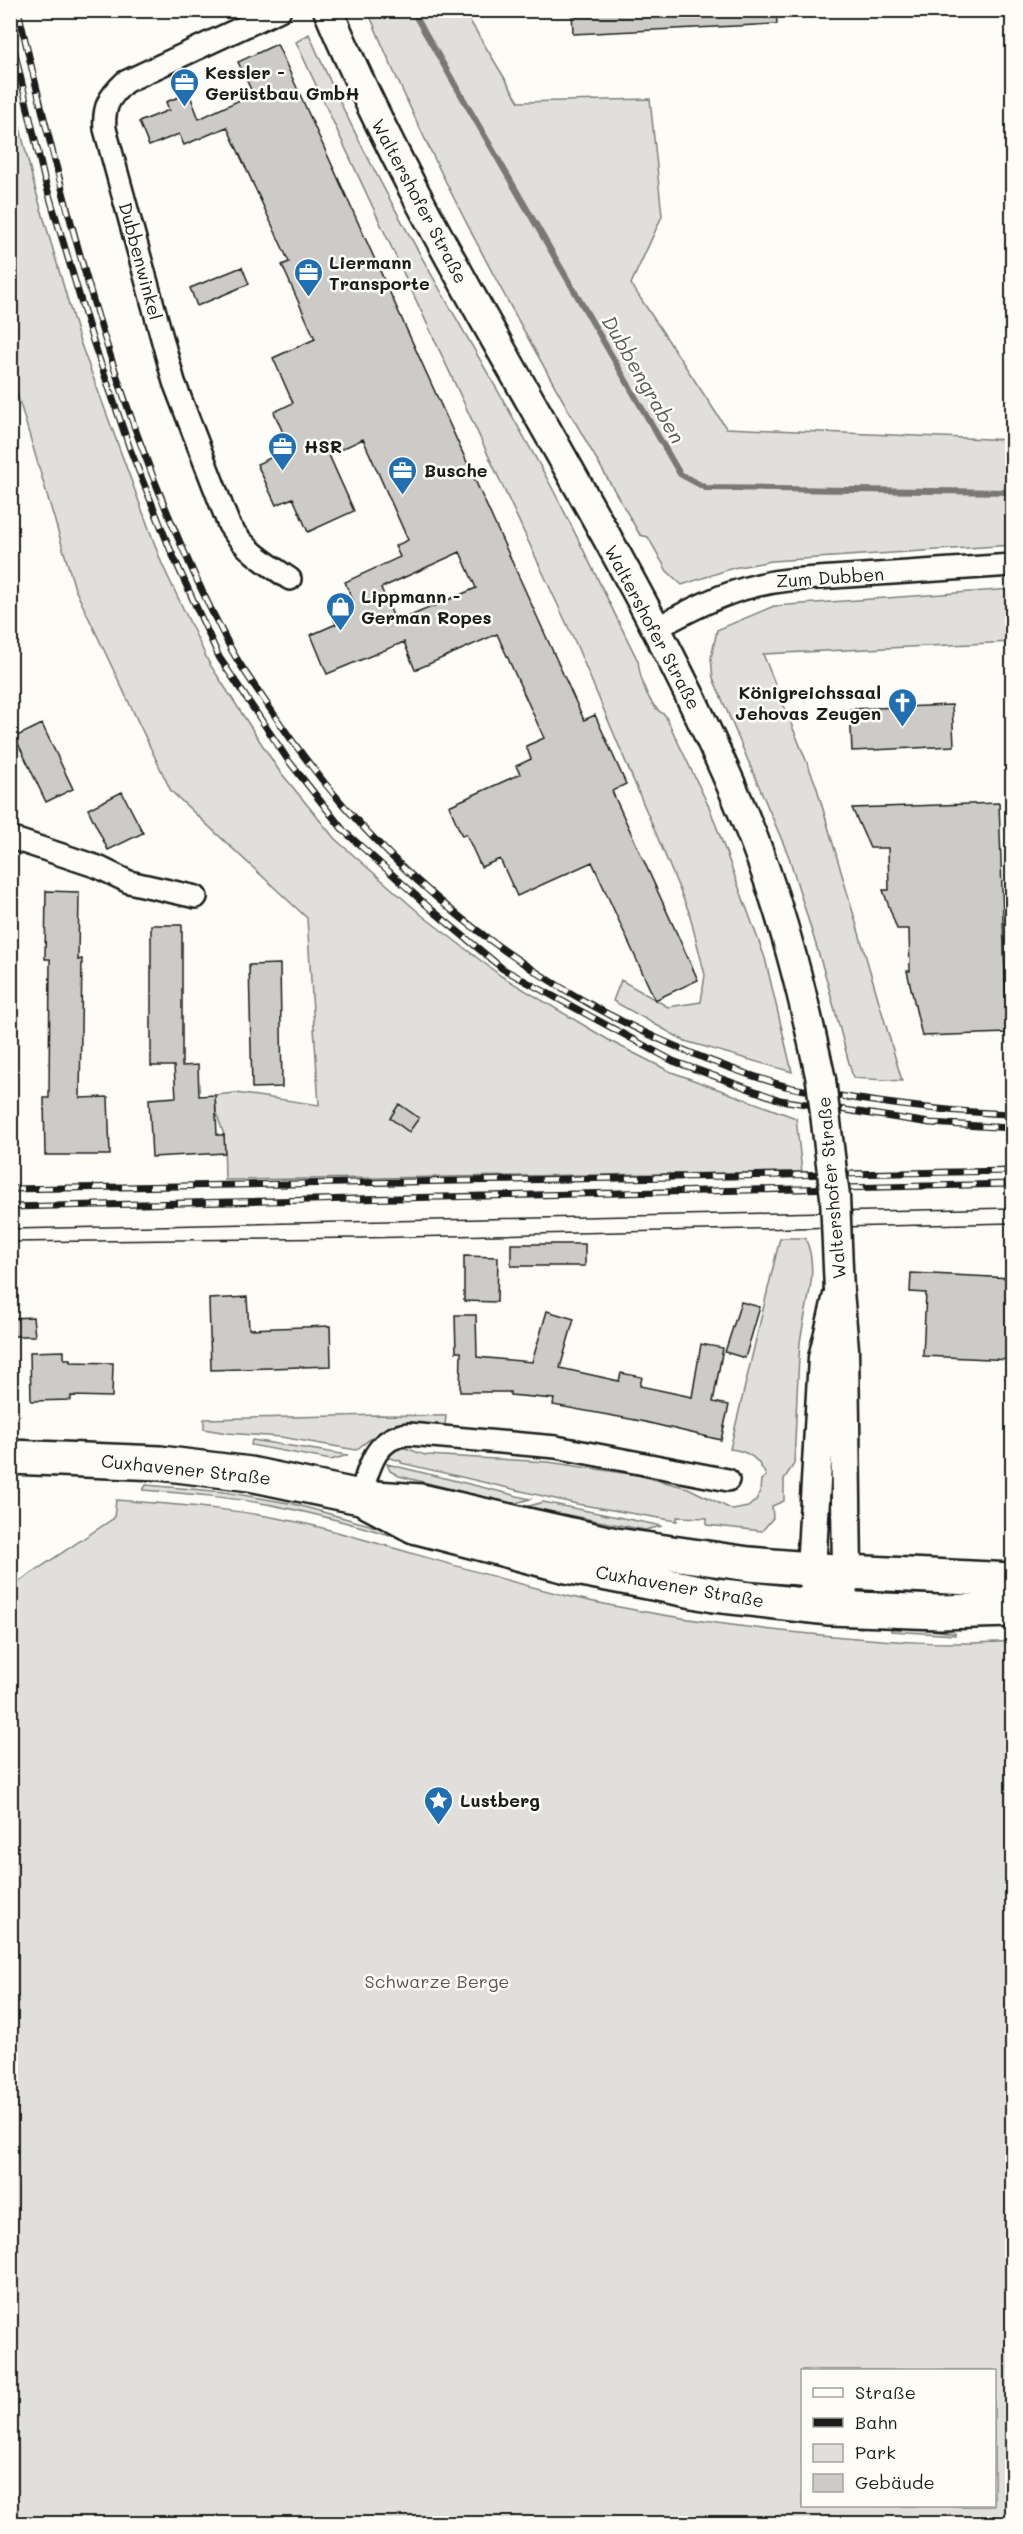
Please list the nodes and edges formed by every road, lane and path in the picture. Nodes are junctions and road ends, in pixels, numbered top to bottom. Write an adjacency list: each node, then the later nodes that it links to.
1 (280, 10): 4 (street, Dubbenwinkel)
2 (328, 10): 5 (main road, Waltershofer Straße)
3 (1012, 565): 5 (street, Zum Dubben)
4 (291, 579)
5 (657, 628): 8 (main road, Waltershofer Straße, bridge)
6 (12, 837): 7 (street)
7 (196, 897)
8 (839, 1291): 12 (main road, Waltershofer Straße); 13 (main road, Waltershofer Straße)
9 (10, 1457): 11 (main road, Cuxhavener Straße)
10 (728, 1480): 11 (street)
11 (360, 1497): 12 (main road, Cuxhavener Straße); 15 (main road, Cuxhavener Straße)
12 (811, 1570): 13 (main road, Cuxhavener Straße); 15 (main road)
13 (847, 1572): 14 (main road, Cuxhavener Straße); 15 (main road)
14 (1012, 1580)
15 (829, 1608): 16 (main road, Cuxhavener Straße)
16 (1012, 1610)

